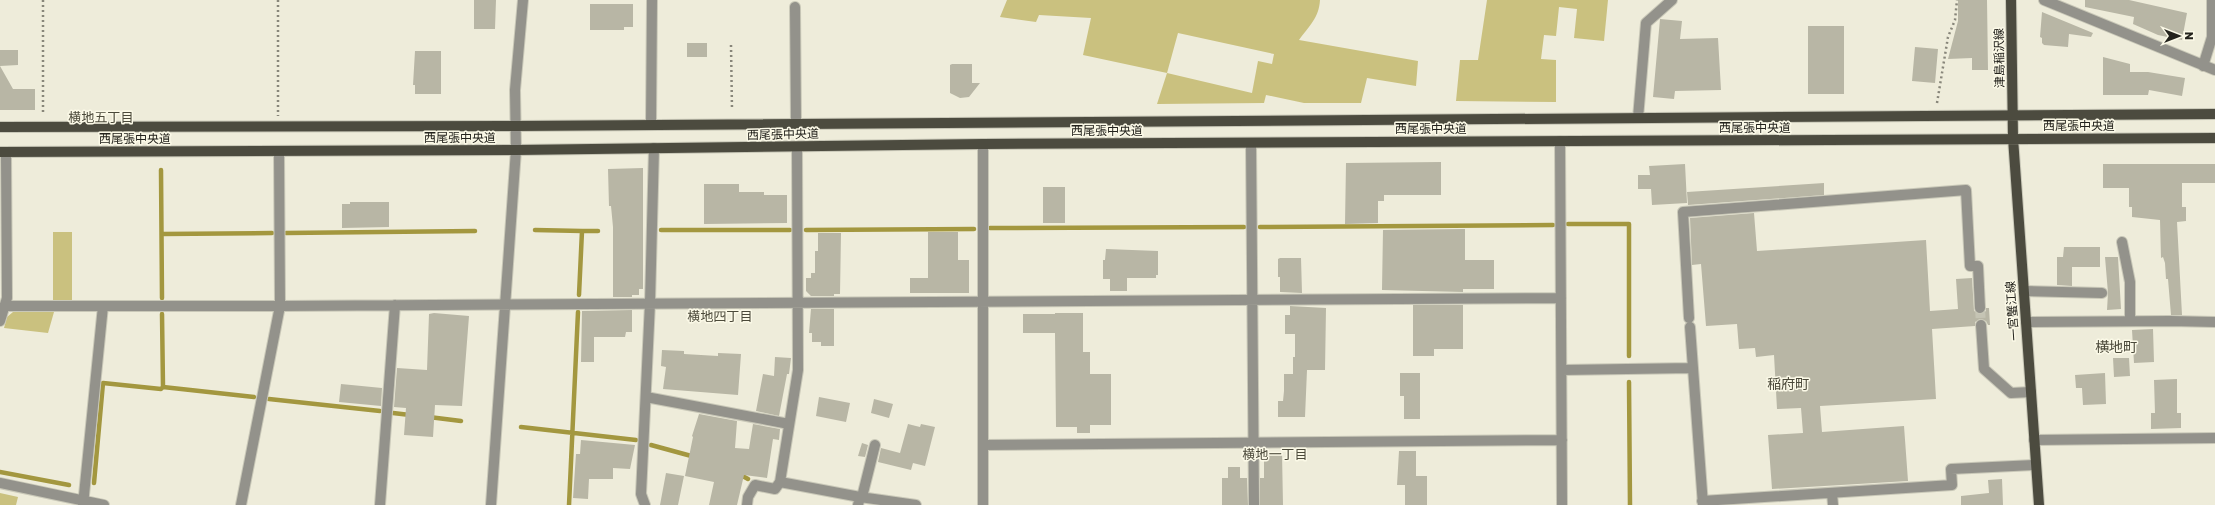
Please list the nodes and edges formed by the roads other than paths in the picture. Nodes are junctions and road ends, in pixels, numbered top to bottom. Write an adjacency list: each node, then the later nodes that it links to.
1 (523, 0): 15 (street)
2 (652, 0): 14 (street)
3 (1672, 0): 12 (street)
4 (2011, 0): 11 (main road, 津島稲沢線)
5 (2044, 0): 8 (street)
6 (2212, 0): 8 (street)
7 (795, 8): 13 (street)
8 (2203, 66): 9 (street)
9 (2215, 70)
10 (2215, 114): 11 (main road, 西尾張中央道)
11 (2014, 115): 12 (main road, 西尾張中央道); 17 (main road, 一宮蟹江線)
12 (1638, 118): 13 (main road, 西尾張中央道)
13 (796, 124): 14 (main road, 西尾張中央道)
14 (651, 125): 15 (main road, 西尾張中央道)
15 (516, 126): 16 (main road, 西尾張中央道); 24 (street)
16 (0, 127)
17 (2013, 138): 18 (main road, 西尾張中央道); 19 (main road, 西尾張中央道); 28 (main road, 一宮蟹江線)
18 (2215, 138)
19 (1560, 141): 20 (main road, 西尾張中央道); 30 (street)
20 (1251, 142): 21 (main road, 西尾張中央道); 31 (street)
21 (983, 144): 22 (main road, 西尾張中央道); 32 (street)
22 (797, 146): 23 (main road, 西尾張中央道); 33 (street)
23 (654, 148): 24 (main road, 西尾張中央道); 34 (street)
24 (516, 150): 25 (main road, 西尾張中央道); 35 (street)
25 (279, 151): 26 (main road, 西尾張中央道); 38 (street)
26 (3, 152): 40 (street)
27 (2122, 242): 42 (street)
28 (2024, 291): 29 (street); 43 (main road, 一宮蟹江線)
29 (2102, 293)
30 (1561, 298): 31 (street); 47 (street)
31 (1252, 299): 32 (street); 54 (street)
32 (983, 301): 33 (street); 56 (street)
33 (797, 302): 34 (street); 50 (street)
34 (650, 303): 35 (street); 49 (street)
35 (505, 304): 36 (street); 67 (street)
36 (395, 305): 38 (street); 66 (street)
37 (103, 306): 38 (street); 40 (street); 62 (street)
38 (280, 306): 65 (street)
39 (1980, 308): 46 (street)
40 (2, 309): 41 (street)
41 (0, 321)
42 (2130, 321): 43 (street); 44 (street)
43 (2026, 322): 48 (main road, 一宮蟹江線)
44 (2215, 322)
45 (1981, 325): 48 (street)
46 (1692, 368): 47 (street); 63 (street)
47 (1562, 370): 52 (street)
48 (2031, 392): 53 (main road, 一宮蟹江線)
49 (646, 397): 50 (street); 68 (street)
50 (789, 424): 58 (street)
51 (2215, 438): 53 (street)
52 (1562, 440): 54 (street); 73 (street)
53 (2034, 440): 57 (main road, 一宮蟹江線)
54 (1253, 443): 56 (street); 72 (street)
55 (875, 445): 61 (street)
56 (983, 445): 71 (street)
57 (2036, 465): 60 (street); 75 (main road, 一宮蟹江線)
58 (780, 482): 61 (street); 69 (street)
59 (0, 483): 62 (street)
60 (1832, 493): 63 (street); 74 (street)
61 (860, 499): 70 (street)
62 (83, 503): 64 (street)
63 (1703, 503)
64 (104, 505)
65 (240, 505)
66 (380, 505)
67 (491, 505)
68 (645, 505)
69 (747, 505)
70 (916, 505)
71 (983, 505)
72 (1254, 505)
73 (1562, 505)
74 (1833, 505)
75 (2039, 505)

